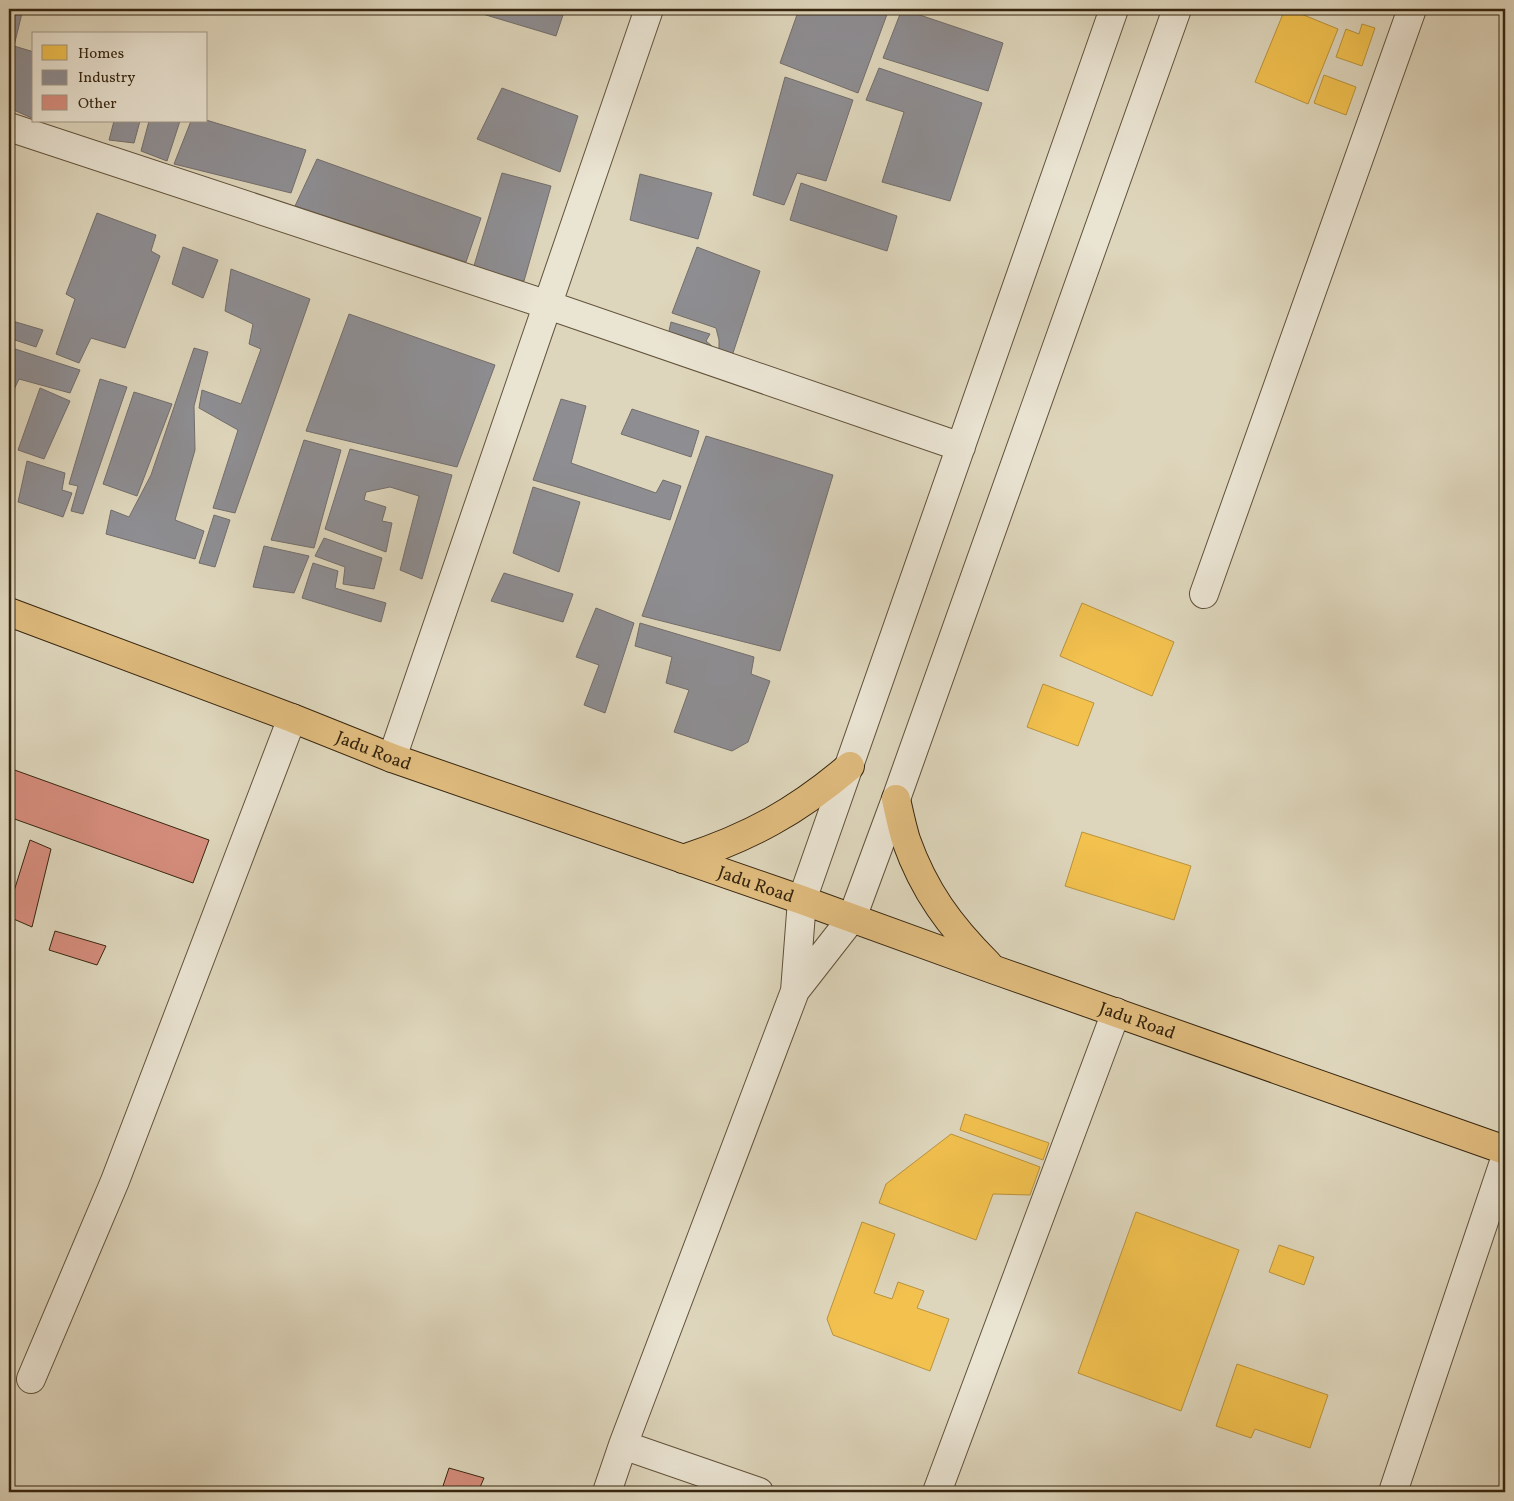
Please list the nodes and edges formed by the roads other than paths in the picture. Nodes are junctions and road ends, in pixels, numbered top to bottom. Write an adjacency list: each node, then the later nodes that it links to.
1 (648, 9): 6 (street)
2 (1114, 9): 7 (street)
3 (1176, 9): 13 (street)
4 (1412, 9): 8 (street)
5 (9, 127): 6 (street)
6 (548, 305): 7 (street); 11 (street)
7 (961, 447): 12 (street)
8 (1204, 594)
9 (9, 612): 10 (highway, Jadu Road)
10 (292, 718): 11 (highway, Jadu Road); 22 (street)
11 (392, 758): 14 (highway, Jadu Road)
12 (850, 766): 14 (highway); 15 (street)
13 (896, 799): 16 (street); 17 (highway)
14 (683, 859): 15 (highway, Jadu Road)
15 (802, 900): 16 (highway, Jadu Road); 18 (street)
16 (852, 918): 17 (highway, Jadu Road); 18 (street)
17 (995, 970): 19 (highway, Jadu Road)
18 (795, 991): 23 (street)
19 (1116, 1012): 20 (highway, Jadu Road); 26 (street)
20 (1505, 1150)
21 (1505, 1158): 27 (street)
22 (31, 1379)
23 (623, 1445): 24 (street); 25 (street)
24 (607, 1492)
25 (759, 1492)
26 (937, 1492)
27 (1394, 1492)

